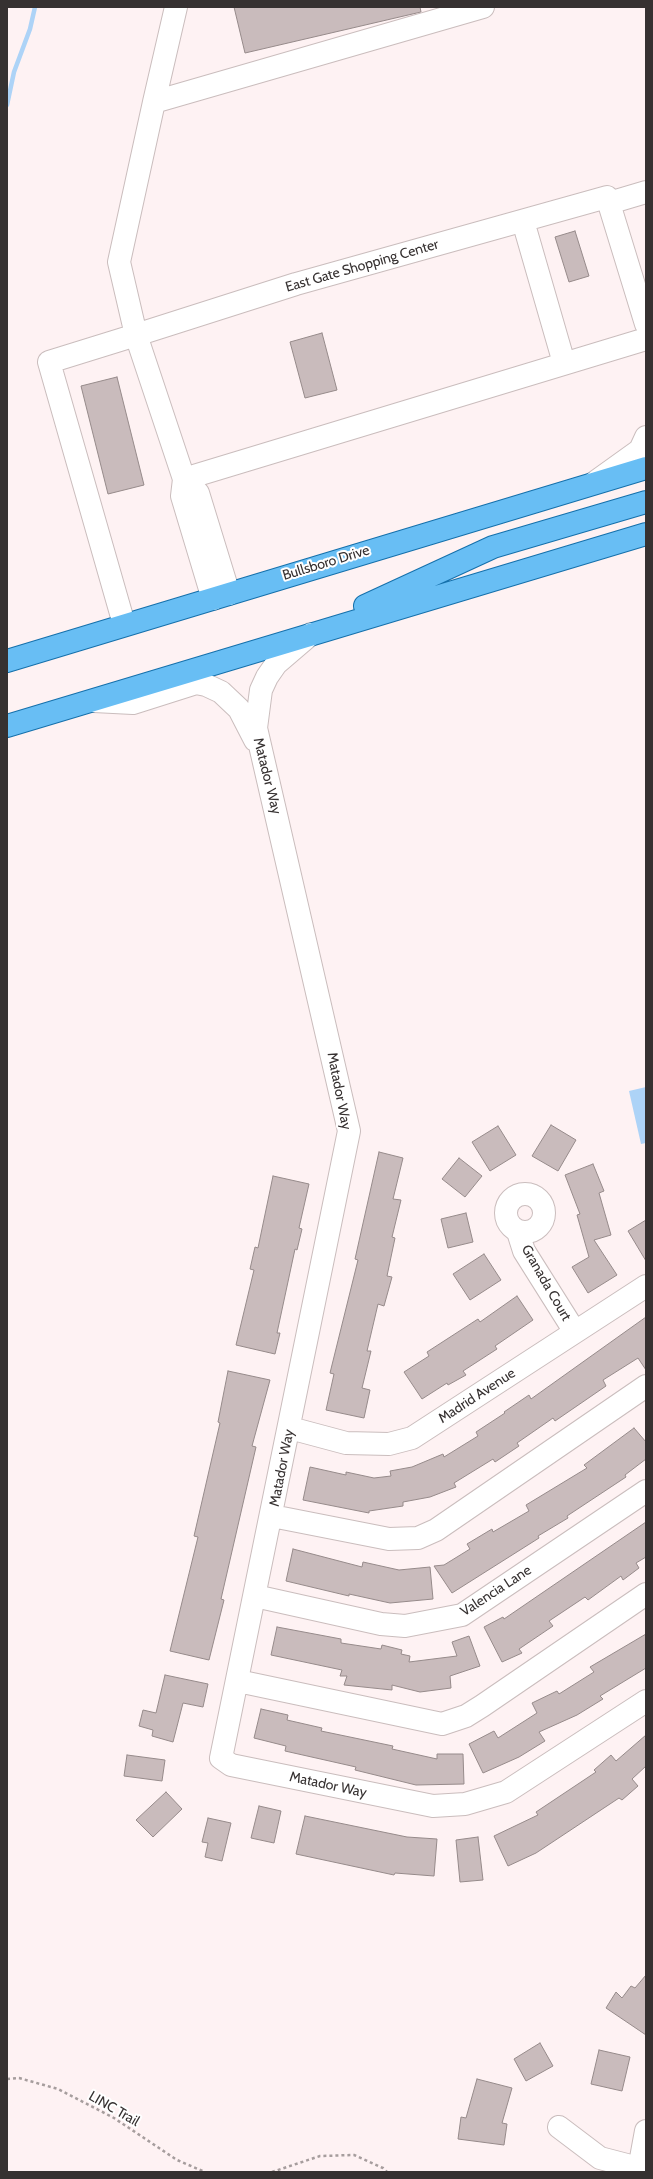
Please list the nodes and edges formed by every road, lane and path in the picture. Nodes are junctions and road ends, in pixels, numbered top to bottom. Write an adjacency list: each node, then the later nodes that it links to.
1 (176, 7): 3 (street)
2 (482, 7): 3 (street)
3 (154, 102): 8 (street)
4 (646, 192): 5 (street)
5 (609, 203): 6 (street, East Gate Shopping Center); 7 (street)
6 (523, 221): 8 (street, East Gate Shopping Center); 10 (street)
7 (646, 324)
8 (136, 335): 13 (street); 20 (street, East Gate Shopping Center)
9 (646, 339): 10 (street)
10 (564, 363): 13 (street)
11 (646, 437): 14 (street)
12 (646, 468): 14 (main road, Bullsboro Drive)
13 (184, 479): 19 (street)
14 (594, 483): 19 (main road, Bullsboro Drive)
15 (646, 502): 21 (main road)
16 (646, 534): 18 (main road)
17 (646, 547): 18 (main road)
18 (554, 562): 21 (main road)
19 (221, 596): 20 (main road, Bullsboro Drive)
20 (124, 624): 22 (main road, Bullsboro Drive)
21 (307, 635): 23 (main road); 25 (street, Matador Way)
22 (7, 661)
23 (90, 700): 24 (main road); 25 (street)
24 (7, 726)
25 (264, 761): 30 (street, Matador Way)
26 (518, 1232): 28 (street, Granada Court)
27 (646, 1286): 28 (street, Madrid Avenue)
28 (575, 1332): 30 (street, Madrid Avenue)
29 (646, 1386): 32 (street)
30 (290, 1428): 32 (street, Matador Way)
31 (646, 1491): 34 (street, Valencia Lane)
32 (272, 1516): 34 (street, Matador Way)
33 (646, 1594): 35 (street)
34 (255, 1596): 35 (street, Matador Way)
35 (238, 1681): 36 (street, Matador Way)
36 (646, 1701)
37 (7, 2079): 41 (path, LINC Trail)
38 (559, 2127): 40 (street)
39 (646, 2131): 40 (street)
40 (642, 2170)
41 (205, 2172)
42 (272, 2172): 43 (path)
43 (387, 2172)

